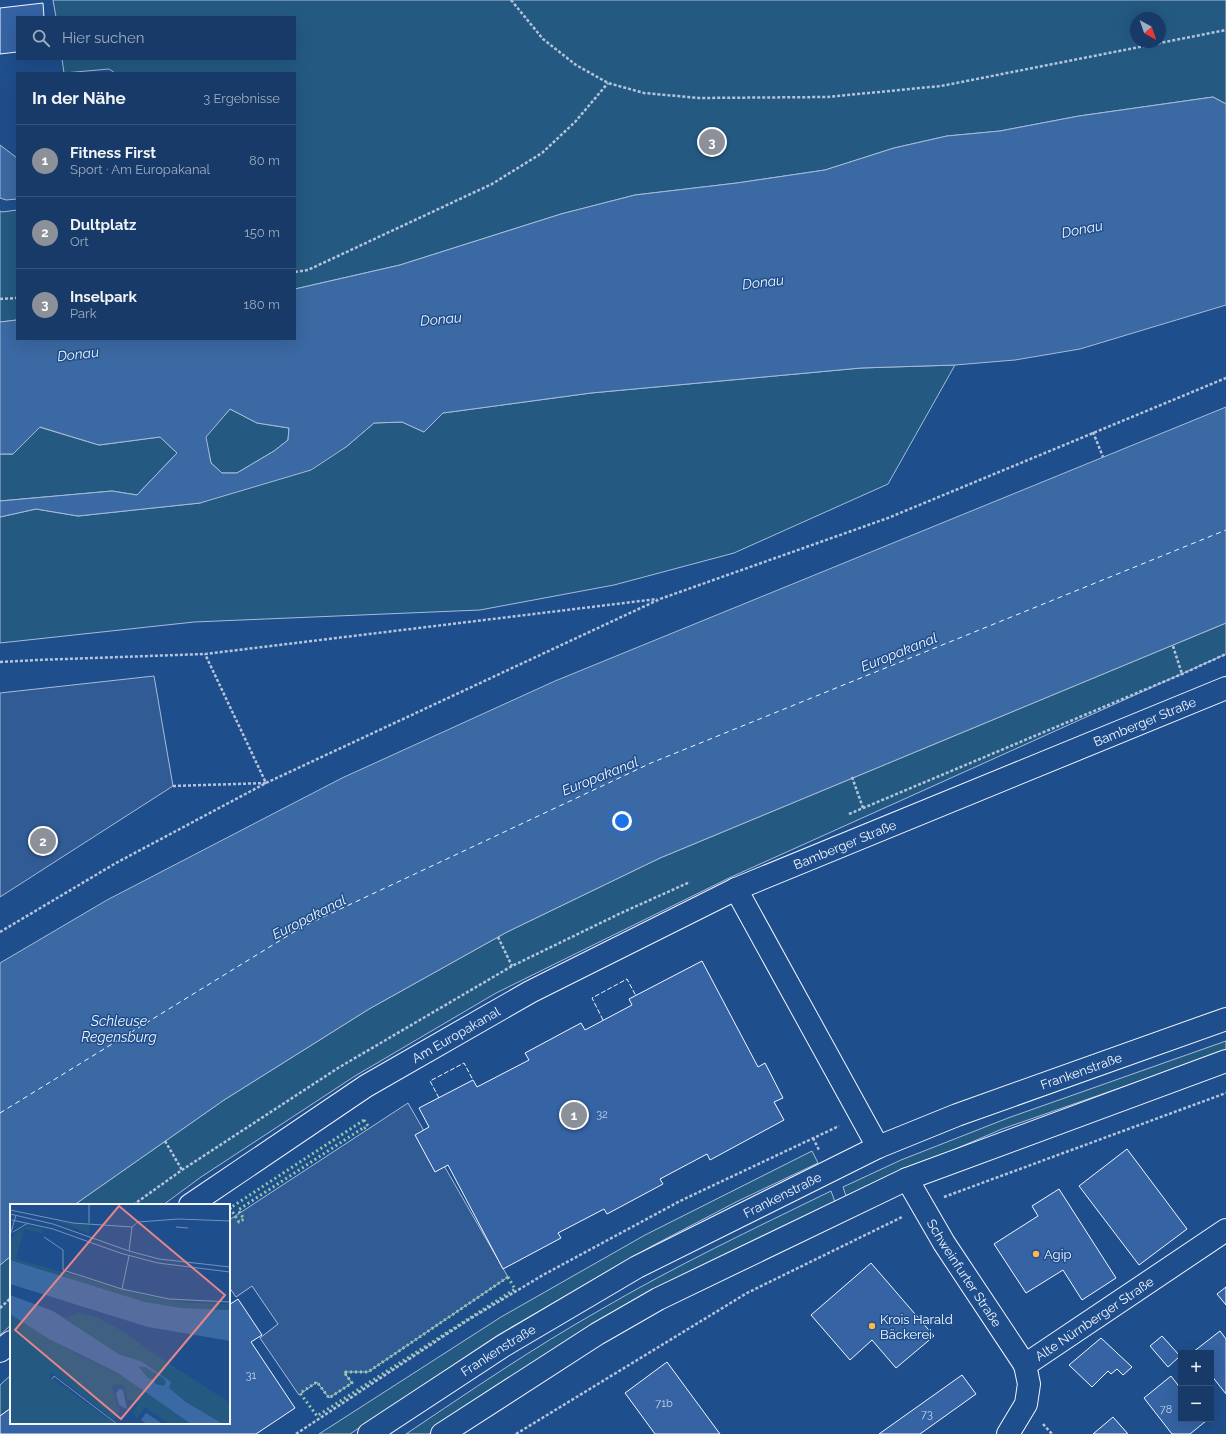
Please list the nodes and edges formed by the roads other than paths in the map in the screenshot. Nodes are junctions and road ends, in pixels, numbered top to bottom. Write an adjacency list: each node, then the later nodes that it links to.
1 (1226, 688): 2 (street, Bamberger Straße)
2 (736, 889): 5 (street); 7 (street, Am Europakanal)
3 (1226, 1019): 5 (street, Frankenstraße)
4 (1226, 1061): 6 (street)
5 (878, 1148): 12 (street, Frankenstraße)
6 (907, 1179): 11 (street, Schweinfurter Straße); 13 (street)
7 (191, 1204)
8 (1226, 1230): 11 (street, Alte Nürnberger Straße)
9 (10, 1343): 10 (street)
10 (0, 1351)
11 (1025, 1365): 14 (street, Alte Nürnberger Straße)
12 (369, 1434)
13 (442, 1434)
14 (1008, 1434)

